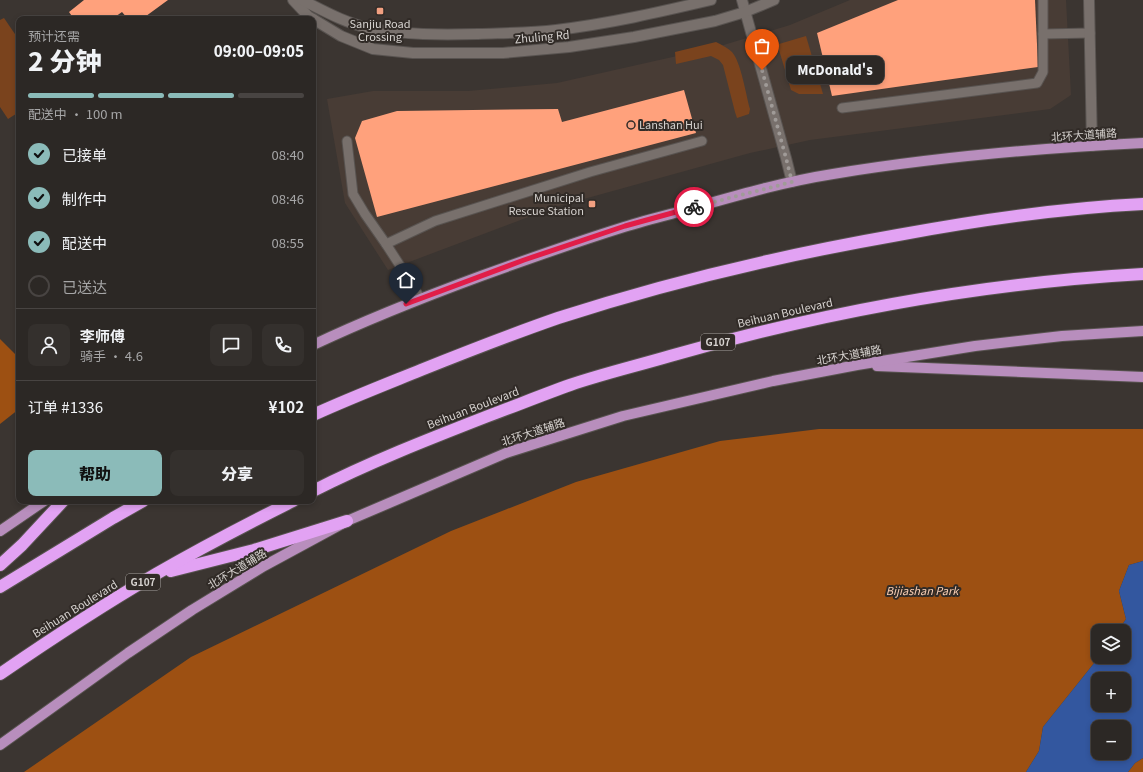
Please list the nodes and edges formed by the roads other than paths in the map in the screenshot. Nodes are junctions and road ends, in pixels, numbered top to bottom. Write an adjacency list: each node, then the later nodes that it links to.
1 (293, 0): 9 (street, Zhuling Rd)
2 (302, 0): 3 (street, Zhuling Rd)
3 (711, 0)
4 (742, 0): 8 (street)
5 (774, 0): 8 (street, Zhuling Rd)
6 (1043, 0): 12 (lane)
7 (1090, 0): 11 (street)
8 (745, 12): 10 (street, Zhuling Rd); 18 (street)
9 (308, 16)
10 (316, 21)
11 (1090, 32): 12 (lane); 17 (street)
12 (1043, 34): 13 (lane)
13 (842, 108)
14 (347, 141): 20 (lane)
15 (702, 141): 20 (lane)
16 (1143, 143): 17 (main road, 北环大道辅路)
17 (1092, 146): 18 (main road, 北环大道辅路)
18 (792, 182): 22 (main road, 北环大道辅路)
19 (1143, 204): 27 (highway)
20 (386, 244): 22 (lane)
21 (1143, 274): 28 (highway, Beihuan Boulevard / G107)
22 (420, 298): 24 (main road, 北环大道辅路)
23 (1143, 331): 25 (main road, 北环大道辅路)
24 (316, 344)
25 (857, 365): 26 (main road); 33 (main road, 北环大道辅路)
26 (1143, 378)
27 (316, 415)
28 (316, 490)
29 (40, 504): 34 (main road)
30 (60, 504): 35 (highway)
31 (138, 504): 37 (highway)
32 (287, 504): 36 (highway, Beihuan Boulevard / G107)
33 (347, 521): 36 (highway); 39 (main road, 北环大道辅路)
34 (0, 532)
35 (0, 565)
36 (156, 574): 38 (highway, Beihuan Boulevard / G107)
37 (0, 587)
38 (0, 674)
39 (0, 745)

